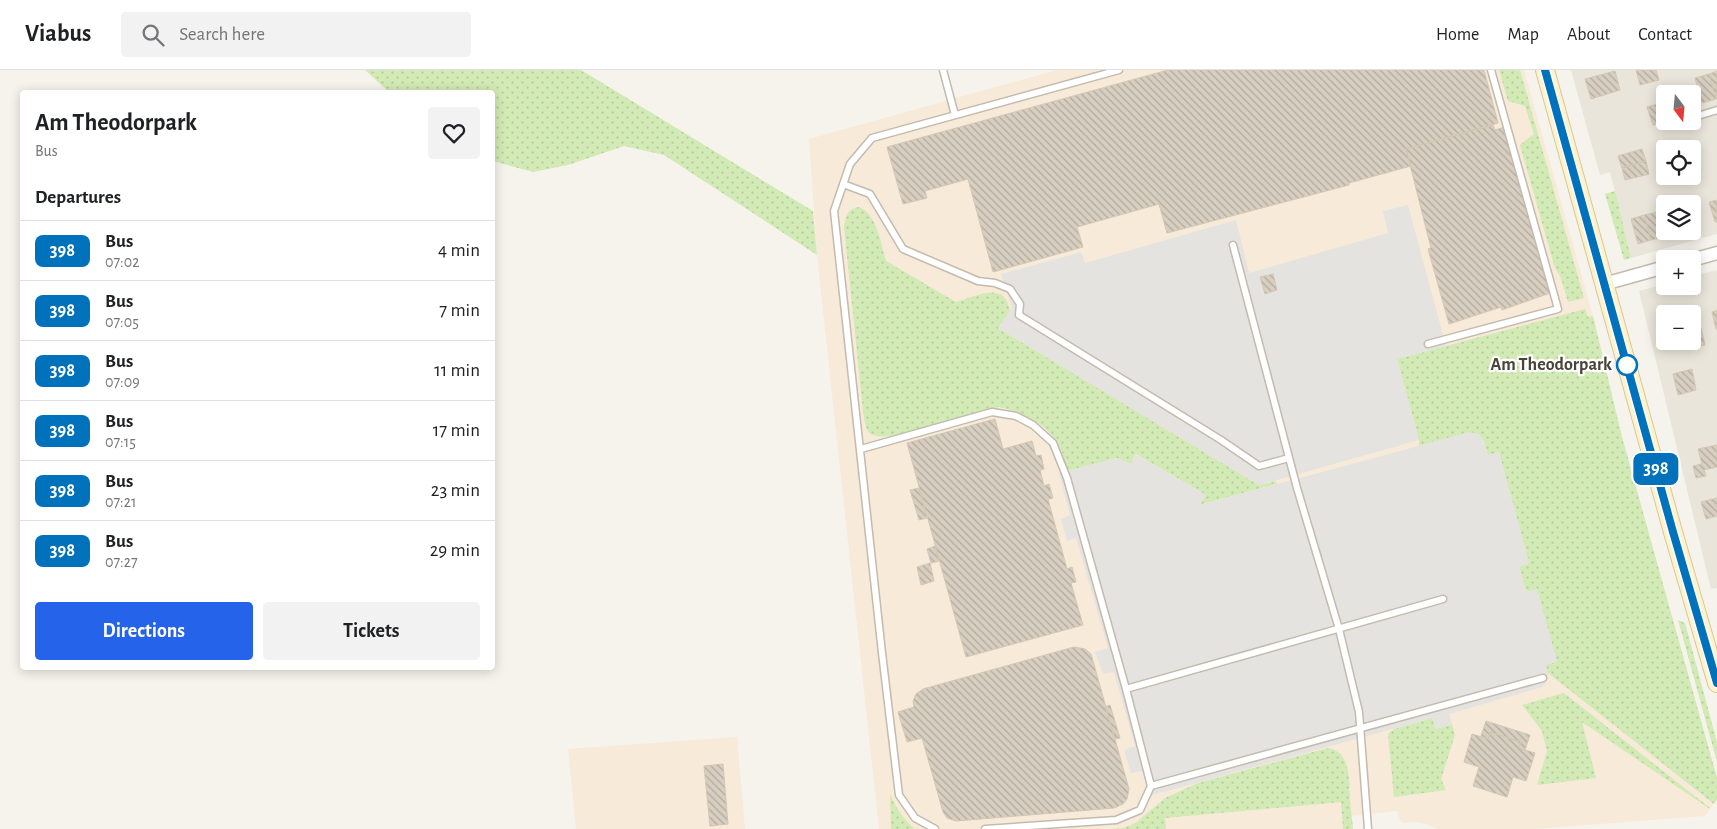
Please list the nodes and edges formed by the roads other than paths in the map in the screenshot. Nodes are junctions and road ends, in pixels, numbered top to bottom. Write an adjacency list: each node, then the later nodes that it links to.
1 (943, 70): 6 (lane)
2 (1119, 70): 6 (lane)
3 (1492, 70): 14 (lane)
4 (1545, 70): 13 (street)
5 (1717, 110): 7 (lane)
6 (955, 115): 8 (lane)
7 (1701, 115)
8 (843, 184): 15 (lane); 16 (lane)
9 (1233, 245): 16 (lane)
10 (1717, 253): 11 (street)
11 (1701, 257)
12 (1656, 270): 13 (street)
13 (1604, 284): 20 (street)
14 (1428, 344)
15 (861, 449): 21 (lane); 24 (lane)
16 (1289, 458): 18 (lane)
17 (1443, 599): 18 (lane)
18 (1339, 629): 21 (lane); 22 (lane)
19 (1543, 678): 22 (lane)
20 (1717, 683)
21 (1126, 689): 23 (lane)
22 (1360, 729): 23 (lane); 26 (lane)
23 (1151, 786): 25 (lane)
24 (935, 829)
25 (985, 829)
26 (1368, 829)

